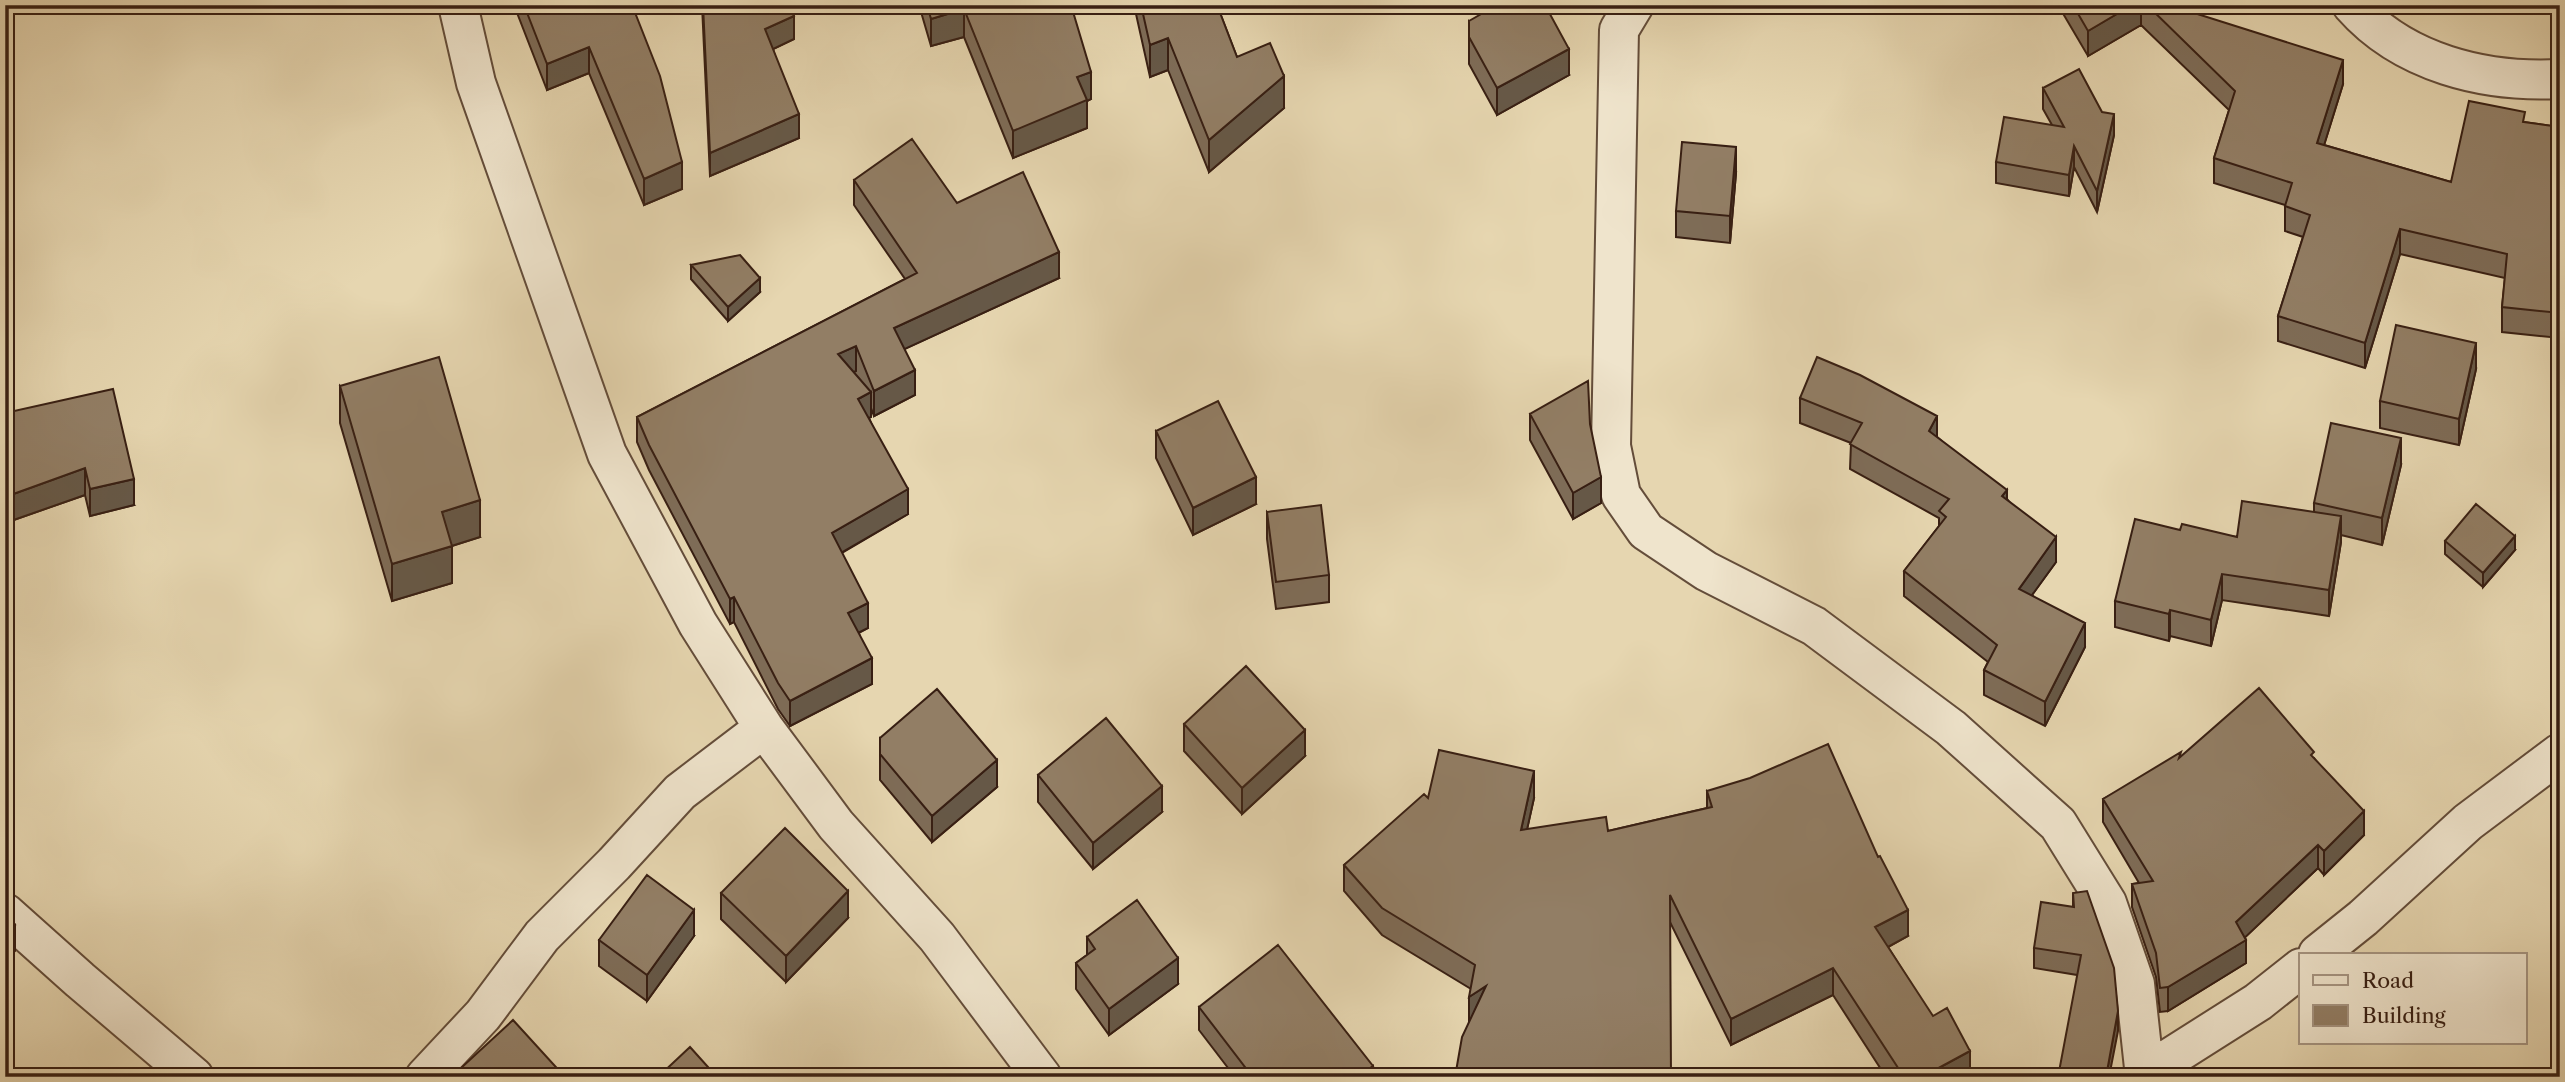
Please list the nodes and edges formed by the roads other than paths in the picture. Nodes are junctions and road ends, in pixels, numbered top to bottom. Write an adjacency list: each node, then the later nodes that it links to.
1 (458, 5): 5 (street)
2 (1634, 5): 10 (street)
3 (2352, 5): 4 (street)
4 (2560, 79)
5 (764, 728): 12 (street); 13 (street)
6 (2560, 753): 8 (street)
7 (5, 913): 11 (street)
8 (2319, 953)
9 (2299, 970): 10 (street)
10 (2145, 1075)
11 (194, 1077)
12 (425, 1077)
13 (1042, 1077)

